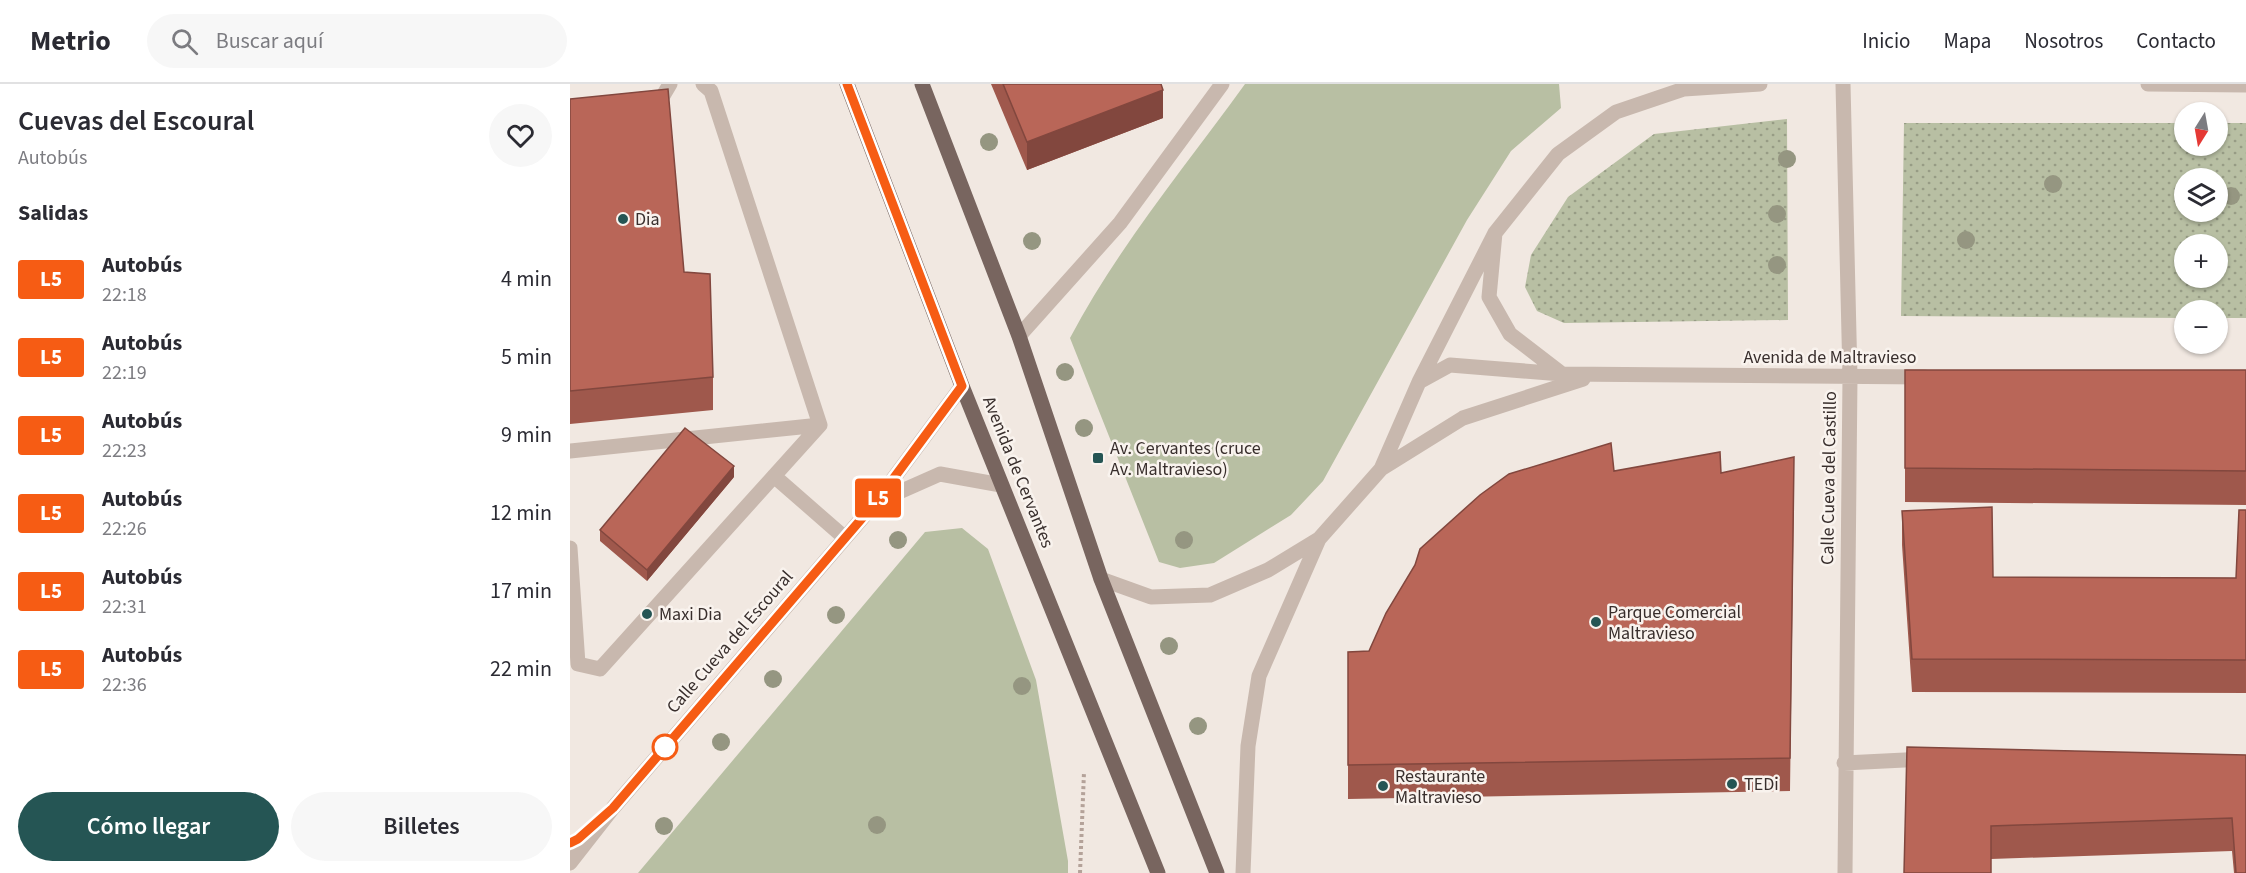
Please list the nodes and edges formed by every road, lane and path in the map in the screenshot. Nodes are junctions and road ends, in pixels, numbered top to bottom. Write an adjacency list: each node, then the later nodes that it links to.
1 (670, 84): 10 (street)
2 (703, 84): 19 (street)
3 (847, 84): 18 (main road, Avenida de Cervantes)
4 (922, 84): 12 (main road)
5 (1222, 84): 12 (street)
6 (1760, 84): 11 (street, Avenida de Maltravieso)
7 (1843, 84): 15 (street, Calle Cueva del Castillo)
8 (2148, 84): 9 (street)
9 (2246, 85)
10 (644, 112)
11 (1495, 233): 13 (street); 17 (street, Avenida de Maltravieso)
12 (1019, 336): 28 (main road)
13 (1562, 374): 14 (street, Avenida de Maltravieso); 17 (street, Avenida de Maltravieso)
14 (1594, 376): 15 (street, Avenida de Maltravieso); 21 (street, Avenida de Maltravieso)
15 (1850, 377): 16 (street, Avenida de Maltravieso); 30 (street, Calle Cueva del Castillo)
16 (1935, 377)
17 (1419, 382): 21 (street, Avenida de Maltravieso)
18 (962, 386): 23 (main road, Avenida de Cervantes); 24 (street, Calle Cueva del Escoural)
19 (820, 425): 20 (street); 22 (street)
20 (570, 451)
21 (1381, 469): 26 (street, Avenida de Maltravieso)
22 (774, 476): 25 (street); 27 (street)
23 (1001, 485): 24 (street, Calle Cueva del Escoural); 36 (main road, Avenida de Cervantes)
24 (876, 502): 25 (street, Calle Cueva del Escoural)
25 (845, 538): 32 (street, Calle Cueva del Escoural)
26 (1318, 539): 28 (street, Avenida de Maltravieso); 38 (street, Avenida de Maltravieso)
27 (570, 548)
28 (1101, 579): 37 (main road)
29 (1945, 759): 30 (street)
30 (1844, 763): 39 (street, Calle Cueva del Castillo)
31 (1084, 767): 35 (path)
32 (613, 808): 33 (street, Calle Cueva del Escoural); 34 (street, Calle Cueva del Escoural)
33 (570, 843)
34 (570, 863)
35 (1080, 873)
36 (1158, 873)
37 (1217, 873)
38 (1243, 873)
39 (1845, 873)

